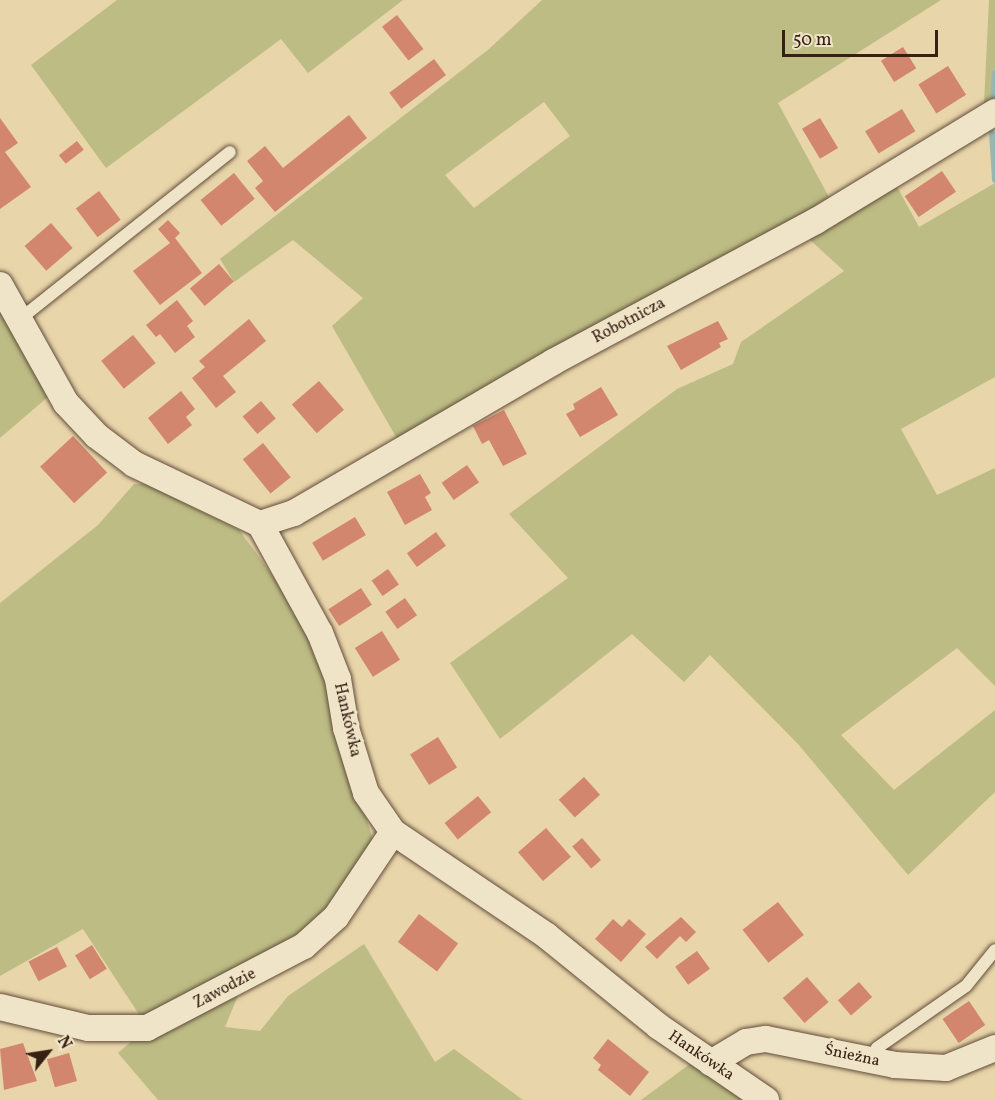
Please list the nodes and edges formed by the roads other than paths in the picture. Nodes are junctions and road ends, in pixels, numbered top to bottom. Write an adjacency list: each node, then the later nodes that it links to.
1 (995, 112): 5 (street, Robotnicza)
2 (230, 152): 4 (lane)
3 (0, 285): 4 (street)
4 (20, 319): 5 (street)
5 (260, 524): 6 (street, Hankówka)
6 (393, 832): 8 (street, Zawodzie); 11 (street, Hankówka)
7 (995, 950): 10 (lane)
8 (0, 1007)
9 (995, 1048): 10 (street, Śnieżna)
10 (869, 1060): 11 (street, Śnieżna)
11 (711, 1063): 12 (street, Hankówka)
12 (766, 1100)

